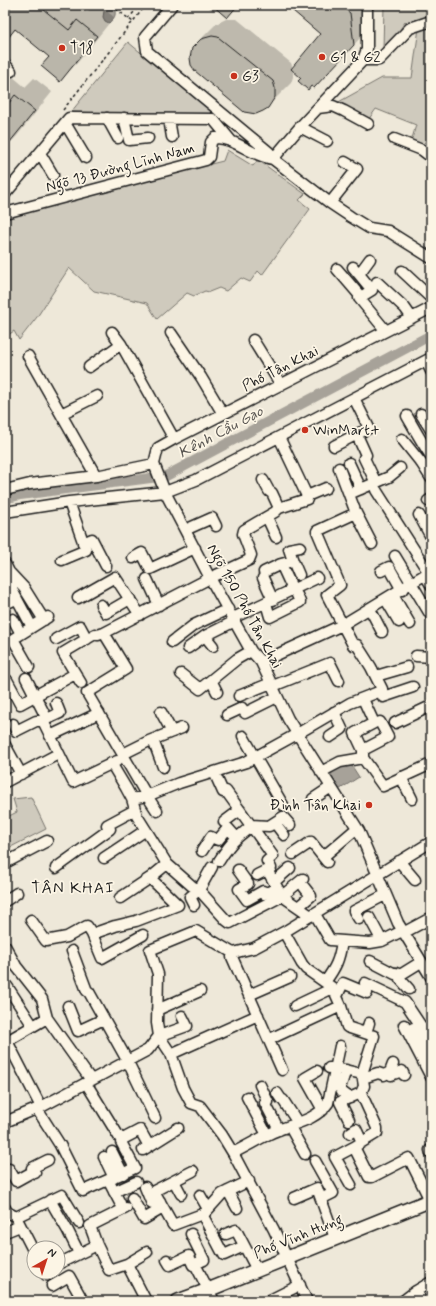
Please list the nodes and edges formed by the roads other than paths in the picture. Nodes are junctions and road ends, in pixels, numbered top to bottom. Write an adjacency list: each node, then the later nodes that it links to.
1 (172, 5): 21 (street)
2 (367, 5): 4 (street)
3 (431, 21): 4 (street)
4 (363, 60): 5 (street)
5 (318, 108): 10 (street); 11 (street)
6 (107, 118): 7 (street); 9 (street); 13 (street)
7 (124, 118): 8 (street); 14 (street)
8 (169, 119): 12 (street); 17 (street)
9 (65, 123): 18 (street); 20 (street)
10 (368, 124)
11 (300, 127): 16 (street); 21 (street)
12 (172, 137)
13 (118, 138)
14 (148, 138)
15 (394, 139): 19 (street)
16 (327, 141)
17 (232, 142): 21 (street, Ngõ 13 Đường Lĩnh Nam); 26 (street, Ngõ 13 Đường Lĩnh Nam)
18 (40, 153): 23 (street); 24 (street)
19 (431, 156)
20 (86, 158)
21 (273, 159): 25 (street)
22 (345, 162): 25 (street)
23 (53, 175)
24 (5, 194)
25 (330, 203): 27 (street)
26 (5, 214)
27 (431, 258)
28 (370, 259): 32 (street)
29 (338, 269): 32 (street)
30 (402, 271): 33 (street)
31 (377, 282): 35 (street)
32 (361, 297): 36 (street)
33 (431, 298)
34 (431, 308): 35 (street, Phố Tân Khai)
35 (412, 318): 36 (street, Phố Tân Khai)
36 (386, 331): 45 (street, Phố Tân Khai)
37 (112, 332): 40 (street)
38 (171, 333): 49 (street)
39 (252, 340): 45 (street)
40 (121, 344): 43 (street); 55 (street)
41 (28, 356): 48 (street)
42 (428, 359): 44 (street); 47 (street)
43 (89, 367)
44 (431, 371)
45 (281, 385): 49 (street, Phố Tân Khai)
46 (97, 396): 48 (street)
47 (354, 398): 53 (street); 54 (street)
48 (61, 414): 64 (street)
49 (223, 414): 55 (street, Phố Tân Khai)
50 (421, 414): 52 (street)
51 (407, 416): 58 (street)
52 (431, 430)
53 (357, 435): 57 (street); 66 (street)
54 (280, 437): 69 (street); 72 (street)
55 (174, 439): 60 (street, Phố Tân Khai)
56 (402, 439): 63 (street)
57 (334, 446)
58 (431, 456)
59 (349, 463): 68 (street)
60 (154, 466): 64 (street); 69 (street)
61 (339, 468): 71 (street)
62 (400, 468): 66 (street)
63 (430, 473)
64 (96, 476): 70 (street)
65 (263, 480): 74 (street)
66 (376, 487): 68 (street); 95 (street)
67 (326, 488): 72 (street)
68 (361, 488): 71 (street)
69 (164, 489): 73 (street); 80 (street, Ngõ 150 Phố Tân Khai)
70 (5, 490)
71 (349, 494): 76 (street)
72 (307, 496): 74 (street)
73 (69, 502): 75 (street); 83 (street)
74 (279, 508): 78 (street)
75 (5, 512)
76 (356, 513): 84 (street); 119 (street)
77 (419, 515): 81 (street)
78 (267, 517): 82 (street); 97 (street)
79 (216, 526): 80 (street)
80 (185, 530): 86 (street, Ngõ 150 Phố Tân Khai)
81 (430, 533)
82 (276, 537)
83 (83, 543): 89 (street); 92 (street)
84 (372, 544)
85 (300, 547): 90 (street)
86 (194, 548): 88 (street); 97 (street, Ngõ 150 Phố Tân Khai)
87 (395, 556): 100 (street)
88 (133, 558)
89 (62, 560)
90 (293, 561): 91 (street); 96 (street)
91 (281, 564): 102 (street); 107 (street)
92 (106, 566)
93 (7, 568): 105 (street); 120 (street)
94 (382, 571): 103 (street)
95 (429, 573): 100 (street); 101 (street)
96 (299, 575)
97 (210, 578): 110 (street); 111 (street, Ngõ 150 Phố Tân Khai)
98 (317, 578): 102 (street)
99 (147, 579): 110 (street)
100 (412, 584): 103 (street); 113 (street)
101 (431, 585)
102 (295, 592): 107 (street); 107 (street)
103 (394, 595): 112 (street); 117 (street); 118 (street)
104 (78, 598): 106 (street)
105 (16, 599): 108 (street); 120 (street)
106 (130, 599): 109 (street); 114 (street)
107 (269, 601): 116 (street)
108 (5, 604)
109 (101, 604)
110 (159, 605): 114 (street)
111 (228, 609): 116 (street, Ngõ 150 Phố Tân Khai); 127 (street)
112 (370, 609): 119 (street); 121 (street)
113 (430, 614)
114 (140, 615): 122 (street)
115 (13, 619): 123 (street)
116 (234, 620): 124 (street); 130 (street, Ngõ 150 Phố Tân Khai)
117 (399, 622)
118 (410, 624)
119 (342, 625): 133 (street); 137 (street)
120 (32, 627): 123 (street)
121 (382, 632)
122 (104, 633): 126 (street); 154 (street)
123 (21, 634): 134 (street)
124 (205, 636): 128 (street); 129 (street)
125 (56, 639): 126 (street)
126 (87, 639): 146 (street)
127 (172, 642)
128 (213, 646)
129 (188, 648)
130 (251, 651): 133 (street, Ngõ 150 Phố Tân Khai); 140 (street)
131 (416, 656): 132 (street)
132 (431, 657)
133 (261, 662): 142 (street, Ngõ 150 Phố Tân Khai)
134 (29, 667)
135 (407, 667): 137 (street)
136 (181, 674): 140 (street)
137 (376, 676): 144 (street)
138 (26, 678): 146 (street)
139 (7, 680): 146 (street)
140 (211, 680): 145 (street)
141 (339, 681): 142 (street)
142 (272, 684): 147 (street); 148 (street, Ngõ 150 Phố Tân Khai)
143 (413, 687): 144 (street)
144 (381, 691): 149 (street)
145 (217, 692)
146 (35, 696): 156 (street)
147 (239, 696)
148 (277, 697): 155 (street); 162 (street, Ngõ 150 Phố Tân Khai)
149 (363, 699): 153 (street); 169 (street)
150 (56, 703): 156 (street)
151 (431, 706): 158 (street)
152 (161, 712): 161 (street)
153 (334, 712): 162 (street); 165 (street)
154 (99, 713): 163 (street); 170 (street)
155 (227, 715)
156 (45, 720): 159 (street); 163 (street)
157 (380, 722): 169 (street)
158 (395, 723)
159 (13, 724)
160 (182, 728): 161 (street)
161 (172, 732): 166 (street)
162 (298, 734): 171 (street); 176 (street, Ngõ 150 Phố Tân Khai)
163 (50, 736): 168 (street)
164 (243, 736): 171 (street)
165 (330, 737)
166 (153, 740): 170 (street); 174 (street)
167 (5, 745): 177 (street)
168 (58, 754): 172 (street); 177 (street)
169 (363, 754): 176 (street); 178 (street)
170 (123, 756): 172 (street); 181 (street)
171 (256, 757): 175 (street); 185 (street)
172 (111, 763): 182 (street)
173 (431, 764): 178 (street)
174 (163, 767)
175 (214, 772): 181 (street); 187 (street)
176 (321, 772): 180 (street, Ngõ 150 Phố Tân Khai)
177 (21, 774): 179 (street)
178 (401, 777): 184 (street)
179 (6, 779)
180 (331, 788): 183 (street); 193 (street, Ngõ 150 Phố Tân Khai)
181 (147, 796): 182 (street); 188 (street)
182 (132, 799): 186 (street)
183 (313, 799)
184 (412, 800)
185 (283, 805)
186 (135, 810): 194 (street); 206 (street)
187 (240, 810): 189 (street); 191 (street)
188 (157, 811)
189 (224, 822)
190 (275, 823): 191 (street); 192 (street); 195 (street)
191 (251, 825): 196 (street); 212 (street)
192 (290, 825)
193 (357, 828): 200 (street); 208 (street, Ngõ 150 Phố Tân Khai)
194 (146, 830): 201 (street); 204 (street)
195 (284, 835)
196 (237, 838): 199 (street); 213 (street)
197 (48, 841): 203 (street)
198 (430, 845): 202 (street)
199 (202, 851)
200 (293, 854)
201 (104, 858)
202 (399, 861): 208 (street); 211 (street)
203 (5, 863)
204 (167, 864): 210 (street); 213 (street)
205 (286, 867): 212 (street)
206 (56, 868)
207 (238, 870): 212 (street)
208 (378, 874): 215 (street, Ngõ 150 Phố Tân Khai); 220 (street)
209 (257, 875): 212 (street)
210 (150, 878): 216 (street); 223 (street)
211 (415, 880)
212 (274, 883): 213 (street); 219 (street); 219 (street)
213 (199, 890): 218 (street)
214 (18, 893): 217 (street)
215 (385, 895): 225 (street, Ngõ 150 Phố Tân Khai); 228 (street)
216 (120, 898)
217 (5, 901)
218 (194, 906)
219 (298, 907): 220 (street)
220 (313, 915): 224 (street); 229 (street)
221 (431, 918): 225 (street)
222 (31, 920): 226 (street)
223 (136, 920): 226 (street); 227 (street)
224 (284, 932): 233 (street); 241 (street)
225 (403, 932): 228 (street); 235 (street, Ngõ 150 Phố Tân Khai)
226 (92, 934): 227 (street)
227 (143, 934): 231 (street)
228 (382, 941): 229 (street)
229 (342, 942): 241 (street)
230 (5, 946): 252 (street)
231 (150, 950): 233 (street); 249 (street)
232 (72, 951): 253 (street)
233 (233, 953): 245 (street)
234 (370, 961): 236 (street)
235 (421, 962): 236 (street); 237 (street, Ngõ 150 Phố Tân Khai)
236 (400, 975): 242 (street)
237 (431, 976)
238 (290, 977): 245 (street)
239 (365, 983): 259 (street)
240 (7, 986): 255 (street)
241 (331, 988): 244 (street); 247 (street); 248 (street)
242 (409, 989)
243 (200, 991): 249 (street)
244 (367, 993)
245 (249, 995): 250 (street)
246 (68, 1006): 253 (street)
247 (295, 1006)
248 (341, 1006): 256 (street); 258 (street)
249 (157, 1010): 257 (street)
250 (258, 1015): 258 (street); 262 (street)
251 (182, 1016): 257 (street)
252 (47, 1018): 255 (street); 271 (street)
253 (104, 1019): 263 (street)
254 (368, 1022): 256 (street)
255 (33, 1026): 277 (street)
256 (373, 1035): 272 (street)
257 (159, 1036): 262 (street); 263 (street)
258 (270, 1039): 265 (street)
259 (431, 1041)
260 (340, 1046): 264 (street)
261 (431, 1051): 269 (street)
262 (171, 1054): 291 (street)
263 (127, 1060): 271 (street); 280 (street)
264 (332, 1068): 266 (street); 279 (street)
265 (282, 1070)
266 (346, 1070): 272 (street); 275 (street)
267 (317, 1071): 279 (street)
268 (404, 1075): 272 (street)
269 (431, 1077)
270 (375, 1081): 272 (street)
271 (89, 1082): 277 (street); 288 (street)
272 (363, 1083): 275 (street); 289 (street)
273 (260, 1085): 276 (street)
274 (247, 1097): 278 (street)
275 (350, 1098): 281 (street)
276 (267, 1102): 278 (street); 283 (street); 285 (street)
277 (39, 1108): 282 (street); 297 (street)
278 (253, 1109): 287 (street)
279 (323, 1110): 283 (street)
280 (155, 1118)
281 (349, 1120)
282 (5, 1122)
283 (294, 1125): 285 (street); 292 (street)
284 (178, 1128): 288 (street)
285 (279, 1130): 287 (street)
286 (350, 1133): 289 (street)
287 (267, 1135): 291 (street)
288 (121, 1140): 297 (street)
289 (358, 1144): 300 (street); 310 (street)
290 (108, 1154): 297 (street)
291 (233, 1154): 299 (street)
292 (305, 1154)
293 (48, 1160): 295 (street)
294 (315, 1160): 308 (street)
295 (5, 1171)
296 (193, 1171): 298 (street)
297 (115, 1177): 303 (street)
298 (174, 1181): 301 (street); 304 (street)
299 (248, 1181): 302 (street); 326 (street)
300 (351, 1185)
301 (145, 1188): 303 (street); 311 (street)
302 (228, 1191): 313 (street); 314 (street)
303 (114, 1192): 322 (street)
304 (180, 1194)
305 (200, 1195): 314 (street)
306 (132, 1198): 311 (street)
307 (294, 1198): 308 (street)
308 (321, 1199): 320 (street)
309 (50, 1200): 315 (street); 316 (street); 325 (street)
310 (430, 1200): 320 (main road, Phố Vĩnh Hưng)
311 (161, 1204): 314 (street)
312 (5, 1208): 315 (street)
313 (237, 1208)
314 (205, 1212): 323 (street)
315 (18, 1221): 317 (street); 321 (street)
316 (79, 1223)
317 (5, 1232)
318 (191, 1234): 330 (street)
319 (226, 1234): 323 (street)
320 (335, 1238): 326 (main road, Phố Vĩnh Hưng)
321 (28, 1240)
322 (97, 1245): 325 (street); 329 (street)
323 (244, 1246): 331 (street)
324 (147, 1252): 329 (street)
325 (79, 1254): 327 (street)
326 (287, 1258): 331 (main road, Phố Vĩnh Hưng); 333 (street)
327 (66, 1260)
328 (167, 1260): 330 (street)
329 (127, 1264): 338 (street)
330 (195, 1264): 336 (street)
331 (257, 1270): 336 (main road, Phố Vĩnh Hưng)
332 (431, 1282): 335 (street)
333 (300, 1285): 340 (street); 341 (street)
334 (52, 1286): 337 (street)
335 (416, 1291): 342 (street); 343 (street)
336 (211, 1296): 339 (main road, Phố Vĩnh Hưng)
337 (83, 1301)
338 (146, 1301)
339 (178, 1301)
340 (268, 1301)
341 (307, 1301)
342 (403, 1301)
343 (422, 1301)

